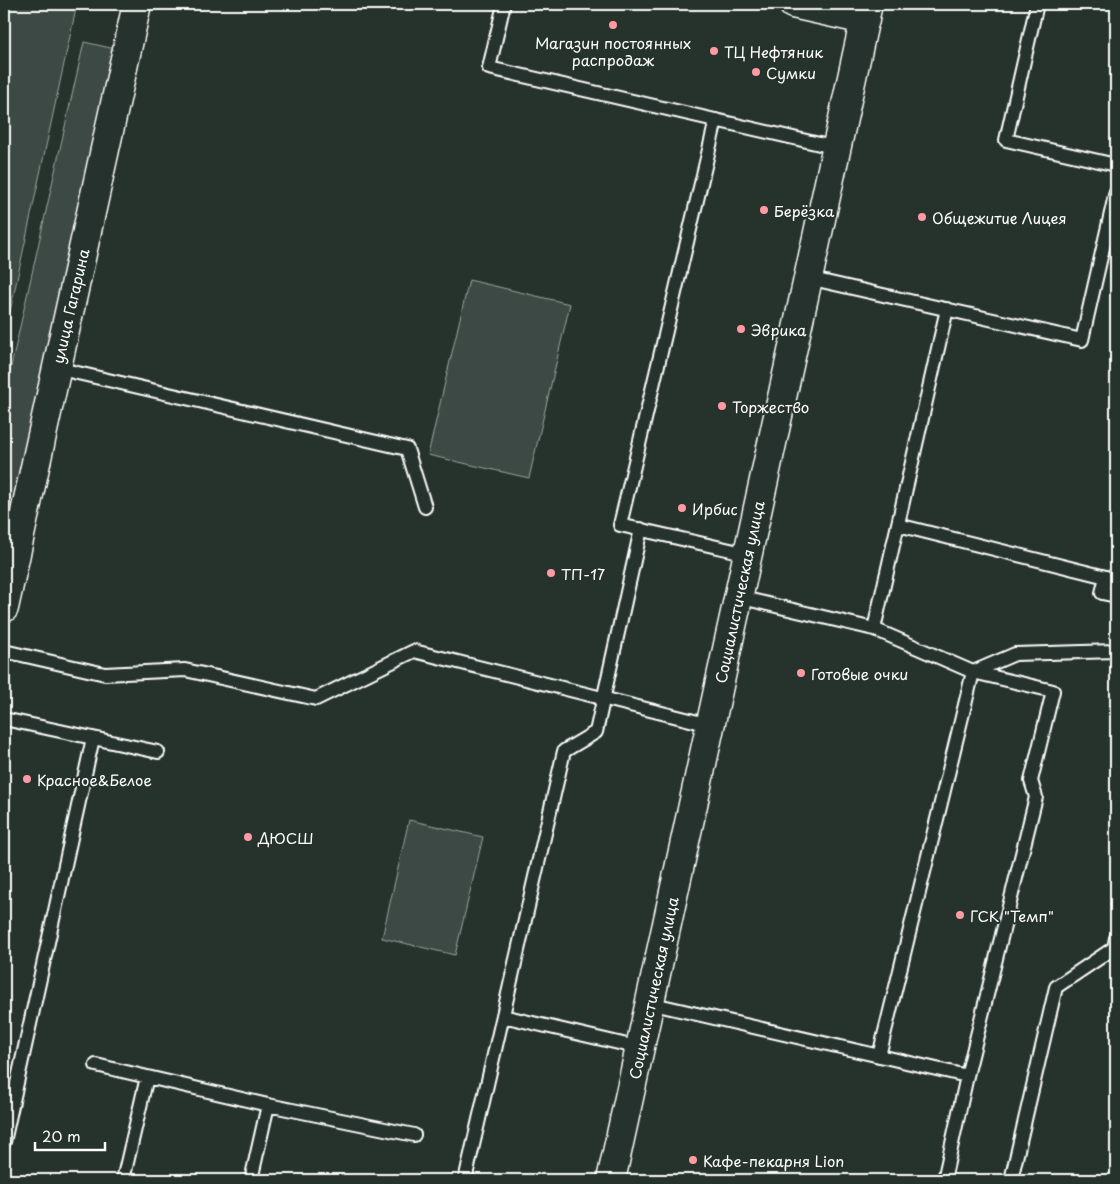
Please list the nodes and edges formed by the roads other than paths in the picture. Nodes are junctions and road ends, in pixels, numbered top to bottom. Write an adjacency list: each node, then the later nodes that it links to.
1 (137, 4): 12 (main road, улица Гагарина)
2 (504, 4): 6 (lane)
3 (793, 4): 5 (main road)
4 (1037, 4): 8 (lane)
5 (866, 12): 7 (main road, Социалистическая улица)
6 (716, 120): 7 (lane); 15 (lane)
7 (837, 148): 10 (main road, Социалистическая улица)
8 (1116, 165)
9 (1116, 190): 11 (lane)
10 (808, 278): 11 (lane); 16 (main road, Социалистическая улица)
11 (947, 309): 14 (lane)
12 (56, 368): 13 (lane); 19 (main road, улица Гагарина)
13 (425, 508)
14 (898, 524): 17 (lane); 20 (lane)
15 (641, 529): 16 (lane); 24 (lane)
16 (748, 554): 18 (main road, Социалистическая улица)
17 (1116, 596)
18 (738, 597): 20 (lane); 26 (main road, Социалистическая улица)
19 (4, 608)
20 (874, 629): 23 (lane)
21 (4, 650): 24 (lane)
22 (1116, 651): 23 (lane)
23 (972, 672): 33 (lane); 35 (lane)
24 (603, 699): 26 (lane); 31 (lane)
25 (4, 719): 27 (lane)
26 (710, 725): 30 (main road, Социалистическая улица)
27 (93, 738): 28 (lane); 39 (lane)
28 (158, 752)
29 (1116, 938): 45 (lane)
30 (649, 1003): 32 (main road, Социалистическая улица); 33 (lane)
31 (503, 1016): 32 (lane); 42 (lane)
32 (640, 1048): 43 (main road, Социалистическая улица)
33 (879, 1056): 35 (lane)
34 (96, 1065): 36 (lane)
35 (967, 1076): 44 (lane)
36 (147, 1077): 37 (lane); 40 (lane)
37 (268, 1104): 38 (lane); 41 (lane)
38 (414, 1136)
39 (4, 1142)
40 (124, 1180)
41 (251, 1180)
42 (465, 1180)
43 (610, 1180)
44 (944, 1180)
45 (1011, 1180)

